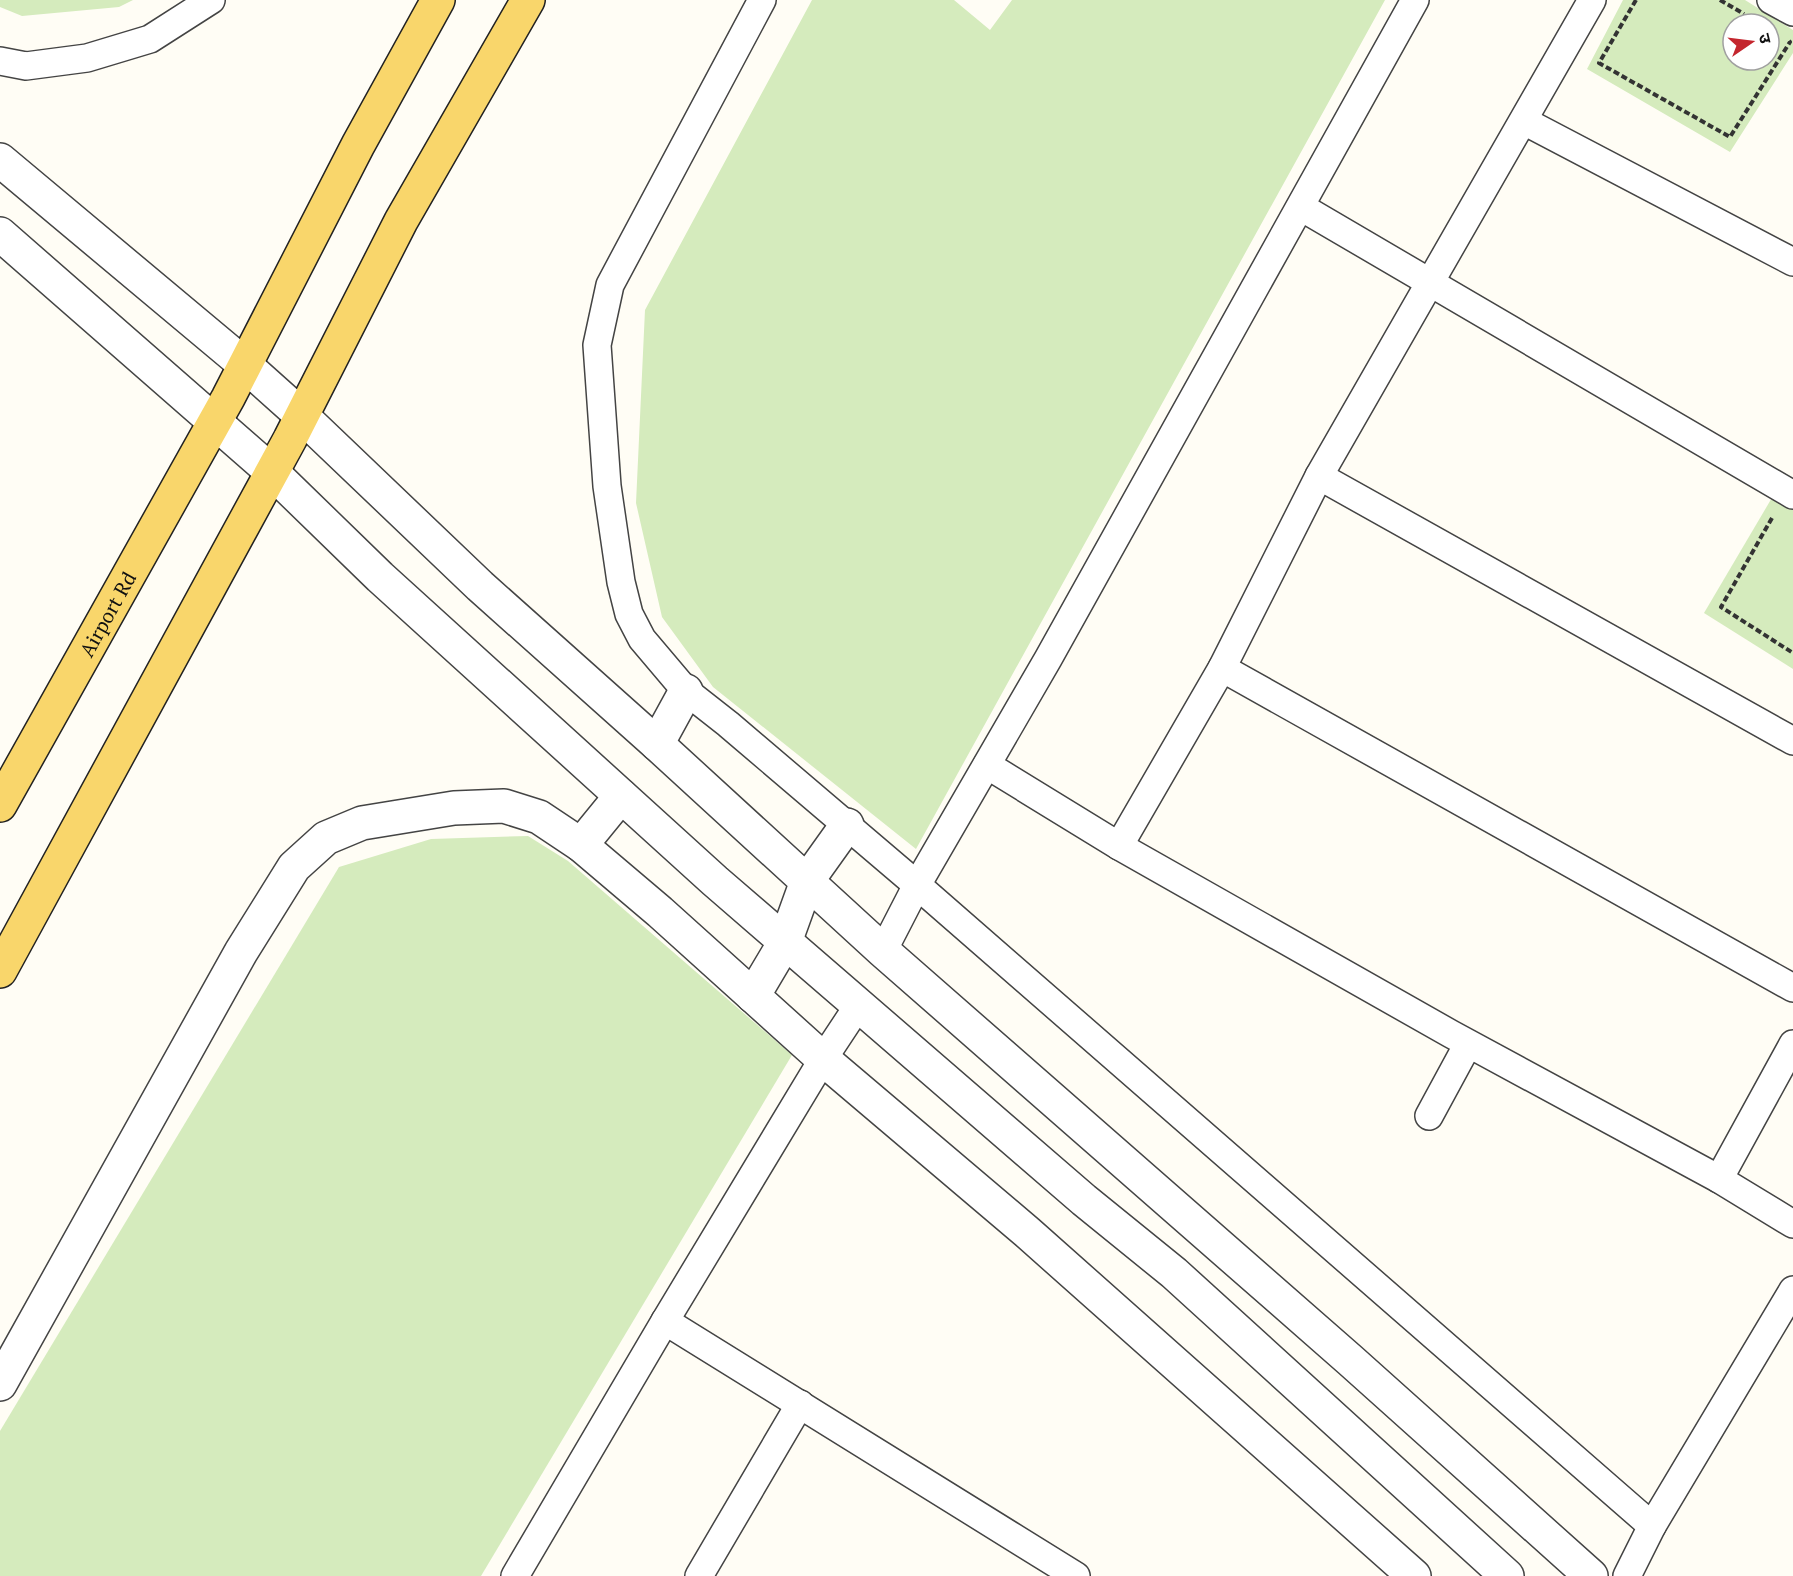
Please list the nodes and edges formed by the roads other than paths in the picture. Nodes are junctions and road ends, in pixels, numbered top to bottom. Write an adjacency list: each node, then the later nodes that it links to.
1 (211, 0): 9 (street)
2 (438, 0): 16 (main road, Airport Rd)
3 (528, 0): 17 (main road)
4 (762, 0): 23 (street)
5 (1415, 0): 12 (street)
6 (1592, 0): 10 (street)
7 (1771, 0): 8 (street)
8 (1793, 12)
9 (0, 61)
10 (1524, 121): 14 (street); 15 (street)
11 (0, 160): 16 (street)
12 (1301, 207): 15 (street); 26 (street)
13 (0, 234): 18 (street)
14 (1793, 262)
15 (1430, 282): 20 (street); 21 (street)
16 (245, 365): 17 (street); 18 (main road, Airport Rd)
17 (302, 416): 19 (main road); 25 (street)
18 (214, 422): 19 (street); 28 (main road, Airport Rd)
19 (272, 472): 27 (street); 36 (main road)
20 (1319, 476): 22 (street); 24 (street)
21 (1785, 502)
22 (1222, 668): 31 (street); 37 (street)
23 (686, 692): 25 (street); 29 (street)
24 (1793, 741)
25 (657, 744): 32 (street)
26 (987, 765): 31 (street); 33 (street)
27 (621, 796): 30 (street); 34 (street)
28 (0, 805)
29 (847, 825): 32 (street); 33 (street)
30 (581, 845): 38 (street); 48 (street)
31 (1119, 846): 40 (street)
32 (807, 881): 34 (street); 35 (street)
33 (917, 885): 35 (street); 50 (street)
34 (784, 942): 38 (street); 39 (street)
35 (883, 951): 56 (street)
36 (0, 971)
37 (1793, 988)
38 (753, 996): 42 (street)
39 (858, 1006): 42 (street); 55 (street)
40 (1468, 1044): 43 (street); 44 (street)
41 (1793, 1044): 44 (street)
42 (823, 1059): 47 (street); 54 (street)
43 (1429, 1116)
44 (1719, 1179): 45 (street)
45 (1793, 1224)
46 (1793, 1290): 50 (street)
47 (665, 1321): 49 (street); 51 (street)
48 (0, 1384)
49 (800, 1404): 52 (street); 53 (street)
50 (1652, 1526): 57 (street)
51 (515, 1576)
52 (699, 1576)
53 (1076, 1576)
54 (1414, 1576)
55 (1507, 1576)
56 (1591, 1576)
57 (1627, 1576)

